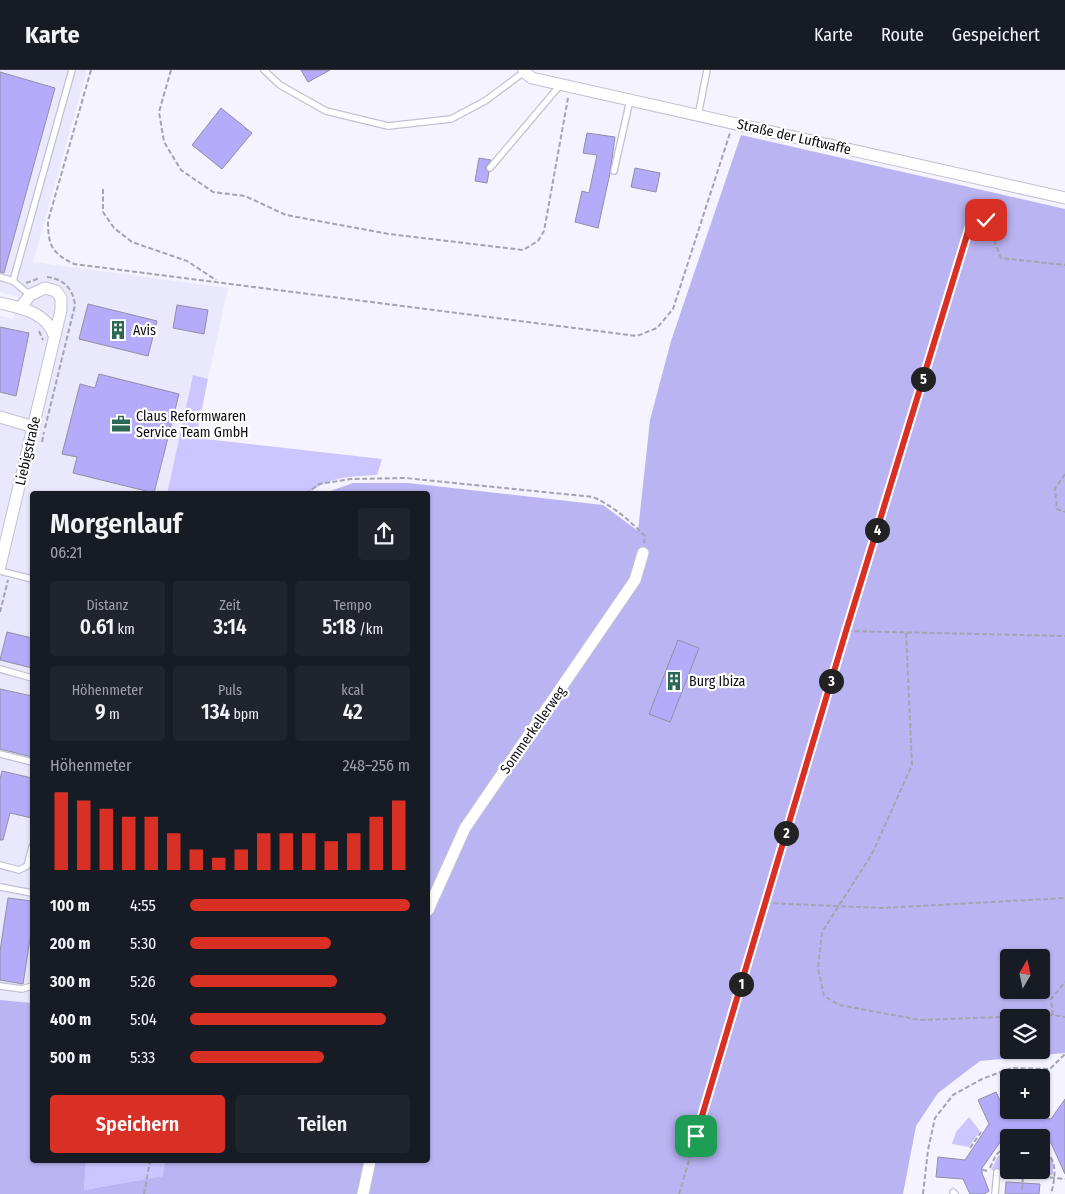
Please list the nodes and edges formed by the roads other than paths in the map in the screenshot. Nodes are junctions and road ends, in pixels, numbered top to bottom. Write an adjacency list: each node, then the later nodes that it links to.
1 (72, 70): 12 (lane)
2 (264, 70): 4 (lane)
3 (707, 70): 7 (lane)
4 (525, 71): 5 (street, Straße der Luftwaffe)
5 (566, 85): 6 (street, Straße der Luftwaffe); 8 (lane)
6 (630, 100): 7 (street, Straße der Luftwaffe); 9 (lane)
7 (698, 116): 10 (street, Straße der Luftwaffe)
8 (490, 168)
9 (614, 171)
10 (1065, 198)
11 (0, 277): 12 (lane)
12 (13, 281): 13 (lane)
13 (30, 295): 15 (street); 16 (street, Liebigstraße)
14 (0, 303): 15 (street)
15 (20, 308): 16 (street)
16 (54, 335): 18 (street, Liebigstraße)
17 (0, 417): 18 (street)
18 (34, 426): 20 (street, Liebigstraße)
19 (643, 553): 31 (street, Sommerkellerweg)
20 (0, 566)
21 (0, 571): 22 (lane)
22 (30, 578)
23 (0, 669): 24 (lane)
24 (30, 677)
25 (0, 754): 26 (lane)
26 (30, 762)
27 (30, 855): 28 (lane)
28 (0, 865)
29 (0, 887): 30 (lane)
30 (30, 893)
31 (430, 906)
32 (0, 986): 33 (lane)
33 (30, 987)
34 (370, 1163): 36 (street)
35 (997, 1172): 37 (lane)
36 (363, 1194)
37 (995, 1194)

